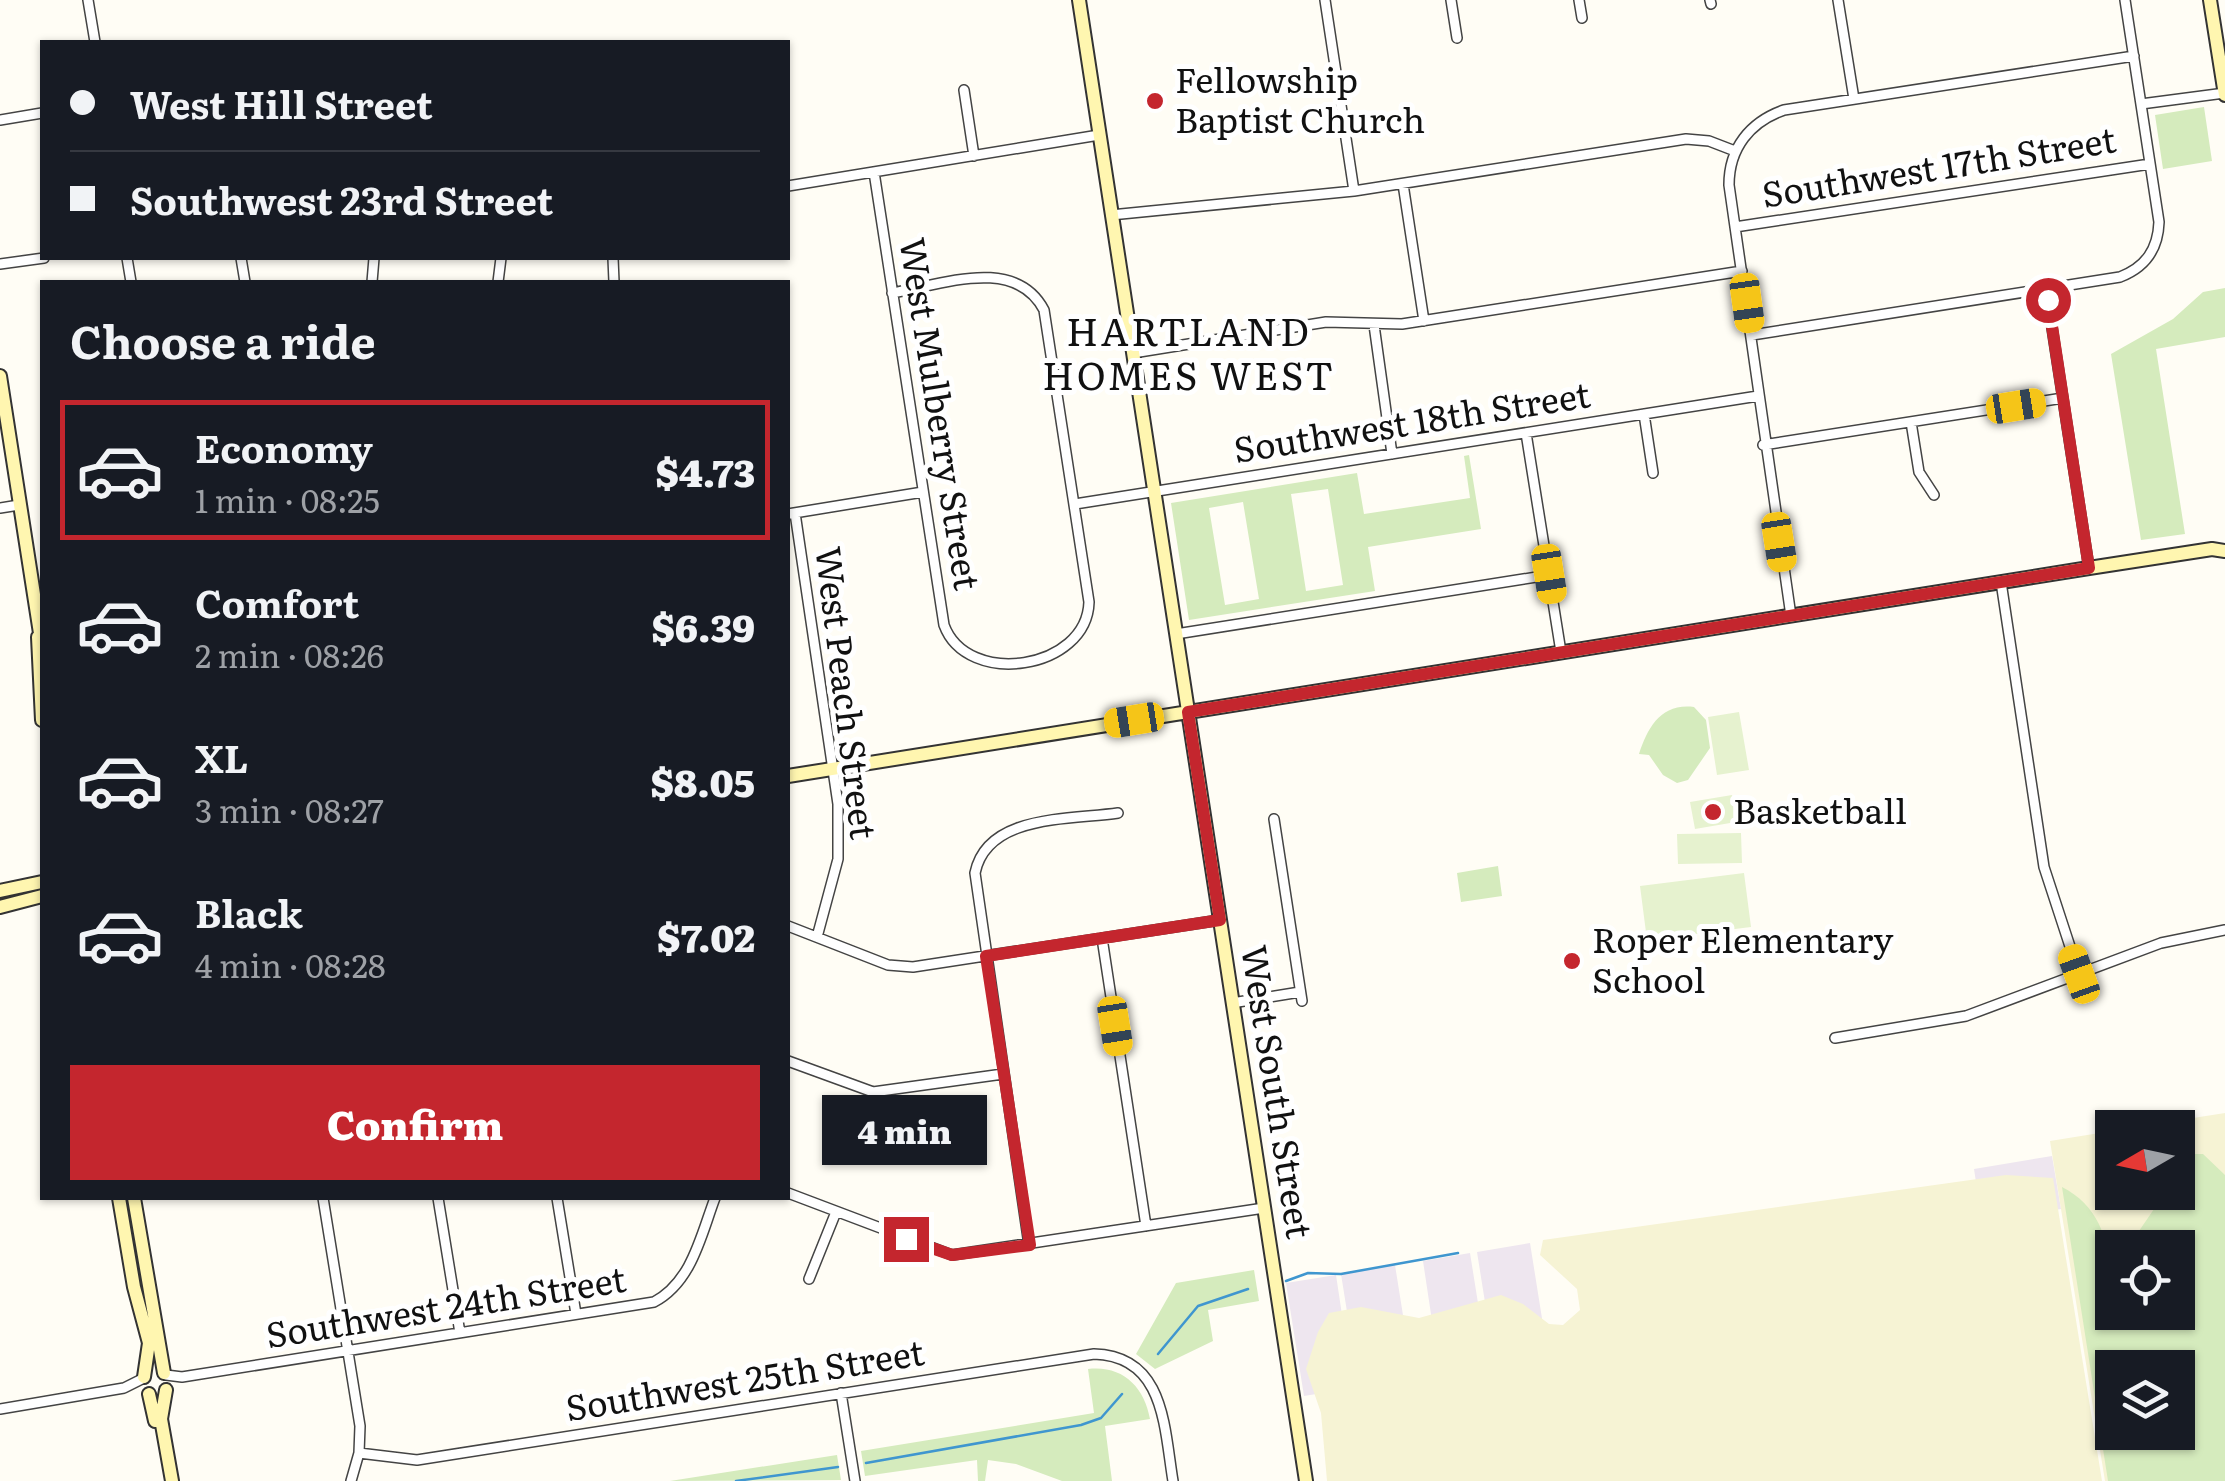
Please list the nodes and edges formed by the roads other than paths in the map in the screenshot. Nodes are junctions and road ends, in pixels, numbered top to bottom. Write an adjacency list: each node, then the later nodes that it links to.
1 (88, 0): 11 (street)
2 (1078, 0): 19 (main road, West South Street)
3 (1325, 0): 26 (street)
4 (1451, 0): 10 (street)
5 (1579, 0): 9 (street)
6 (1838, 0): 15 (street)
7 (2125, 0): 12 (street)
8 (2210, 0): 14 (main road)
9 (1582, 18)
10 (1457, 38)
11 (95, 40)
12 (2134, 56): 15 (street); 16 (street)
13 (964, 90): 21 (street)
14 (2225, 94): 16 (street)
15 (1854, 99): 20 (street)
16 (2141, 104): 22 (street)
17 (40, 114): 18 (street)
18 (0, 120)
19 (1099, 135): 21 (street); 27 (main road, West South Street)
20 (1735, 152): 24 (street); 28 (street)
21 (974, 156): 23 (street)
22 (2150, 164): 28 (street, Southwest 17th Street); 32 (street)
23 (874, 172): 25 (street); 33 (street, West Mulberry Street)
24 (1403, 184): 26 (street); 34 (street)
25 (790, 186)
26 (1354, 191): 27 (street)
27 (1111, 214): 37 (main road, West South Street)
28 (1735, 227): 31 (street)
29 (40, 259): 30 (street)
30 (0, 264)
31 (1742, 271): 34 (street); 36 (street)
32 (2046, 289): 36 (street); 40 (street)
33 (892, 293): 47 (street, West Mulberry Street); 50 (street)
34 (1424, 321): 35 (street)
35 (1374, 325): 37 (street); 45 (street)
36 (1752, 335): 39 (street)
37 (1132, 352): 48 (main road, West South Street)
38 (0, 376): 51 (main road)
39 (1758, 396): 41 (street, Southwest 18th Street); 44 (street)
40 (2063, 398): 42 (street); 55 (street)
41 (1644, 414): 43 (street, Southwest 18th Street); 46 (street)
42 (1911, 422): 44 (street); 49 (street)
43 (1526, 433): 45 (street, Southwest 18th Street); 56 (street)
44 (1764, 445): 58 (street)
45 (1392, 454): 48 (street, Southwest 18th Street)
46 (1653, 472)
47 (923, 492): 50 (street, West Mulberry Street); 53 (street)
48 (1154, 492): 50 (street, Southwest 18th Street); 60 (main road, West South Street)
49 (1934, 494)
50 (1075, 504)
51 (19, 505): 52 (street); 59 (main road)
52 (0, 508)
53 (791, 513): 66 (street, West Peach Street)
54 (2221, 548): 55 (main road)
55 (2089, 568): 57 (main road)
56 (1549, 574): 60 (street); 63 (street)
57 (2001, 582): 58 (main road); 80 (street)
58 (1791, 616): 63 (main road)
59 (37, 625): 61 (main road); 62 (main road); 64 (main road)
60 (1176, 634): 65 (main road, West South Street)
61 (40, 638)
62 (40, 647)
63 (1561, 652): 65 (main road)
64 (40, 682)
65 (1188, 712): 66 (main road); 74 (main road, West South Street)
66 (833, 768): 67 (main road); 77 (street, West Peach Street)
67 (790, 776)
68 (1118, 814): 79 (street)
69 (1274, 819): 81 (street)
70 (40, 882): 71 (main road)
71 (0, 890)
72 (40, 899): 73 (main road)
73 (6, 906)
74 (1220, 920): 78 (street); 81 (main road, West South Street)
75 (790, 927): 77 (street)
76 (2225, 930): 80 (street)
77 (817, 937): 79 (street)
78 (1102, 938): 79 (street); 94 (street)
79 (986, 956): 84 (street)
80 (2079, 974): 82 (street)
81 (1232, 1003): 92 (main road, West South Street)
82 (1834, 1038)
83 (790, 1062): 84 (street)
84 (1003, 1074): 95 (street)
85 (790, 1194): 93 (street)
86 (119, 1200): 101 (main road)
87 (134, 1200): 100 (main road)
88 (323, 1200): 99 (street)
89 (438, 1200): 98 (street)
90 (558, 1200): 97 (street)
91 (715, 1200): 97 (street, Southwest 24th Street)
92 (1264, 1208): 94 (street); 110 (main road, West South Street)
93 (836, 1212): 95 (street); 96 (street)
94 (1146, 1226): 95 (street)
95 (1030, 1245)
96 (809, 1279)
97 (576, 1314): 98 (street, Southwest 24th Street)
98 (460, 1333): 99 (street, Southwest 24th Street)
99 (348, 1351): 100 (street, Southwest 24th Street); 104 (street)
100 (166, 1381): 101 (main road); 101 (main road); 106 (main road)
101 (146, 1385): 103 (street); 105 (main road)
102 (841, 1394): 104 (street, Southwest 25th Street); 108 (street); 109 (street, Southwest 25th Street)
103 (0, 1409)
104 (360, 1454): 107 (street)
105 (164, 1481)
106 (172, 1481)
107 (352, 1481)
108 (855, 1481)
109 (1173, 1481)
110 (1306, 1481)

